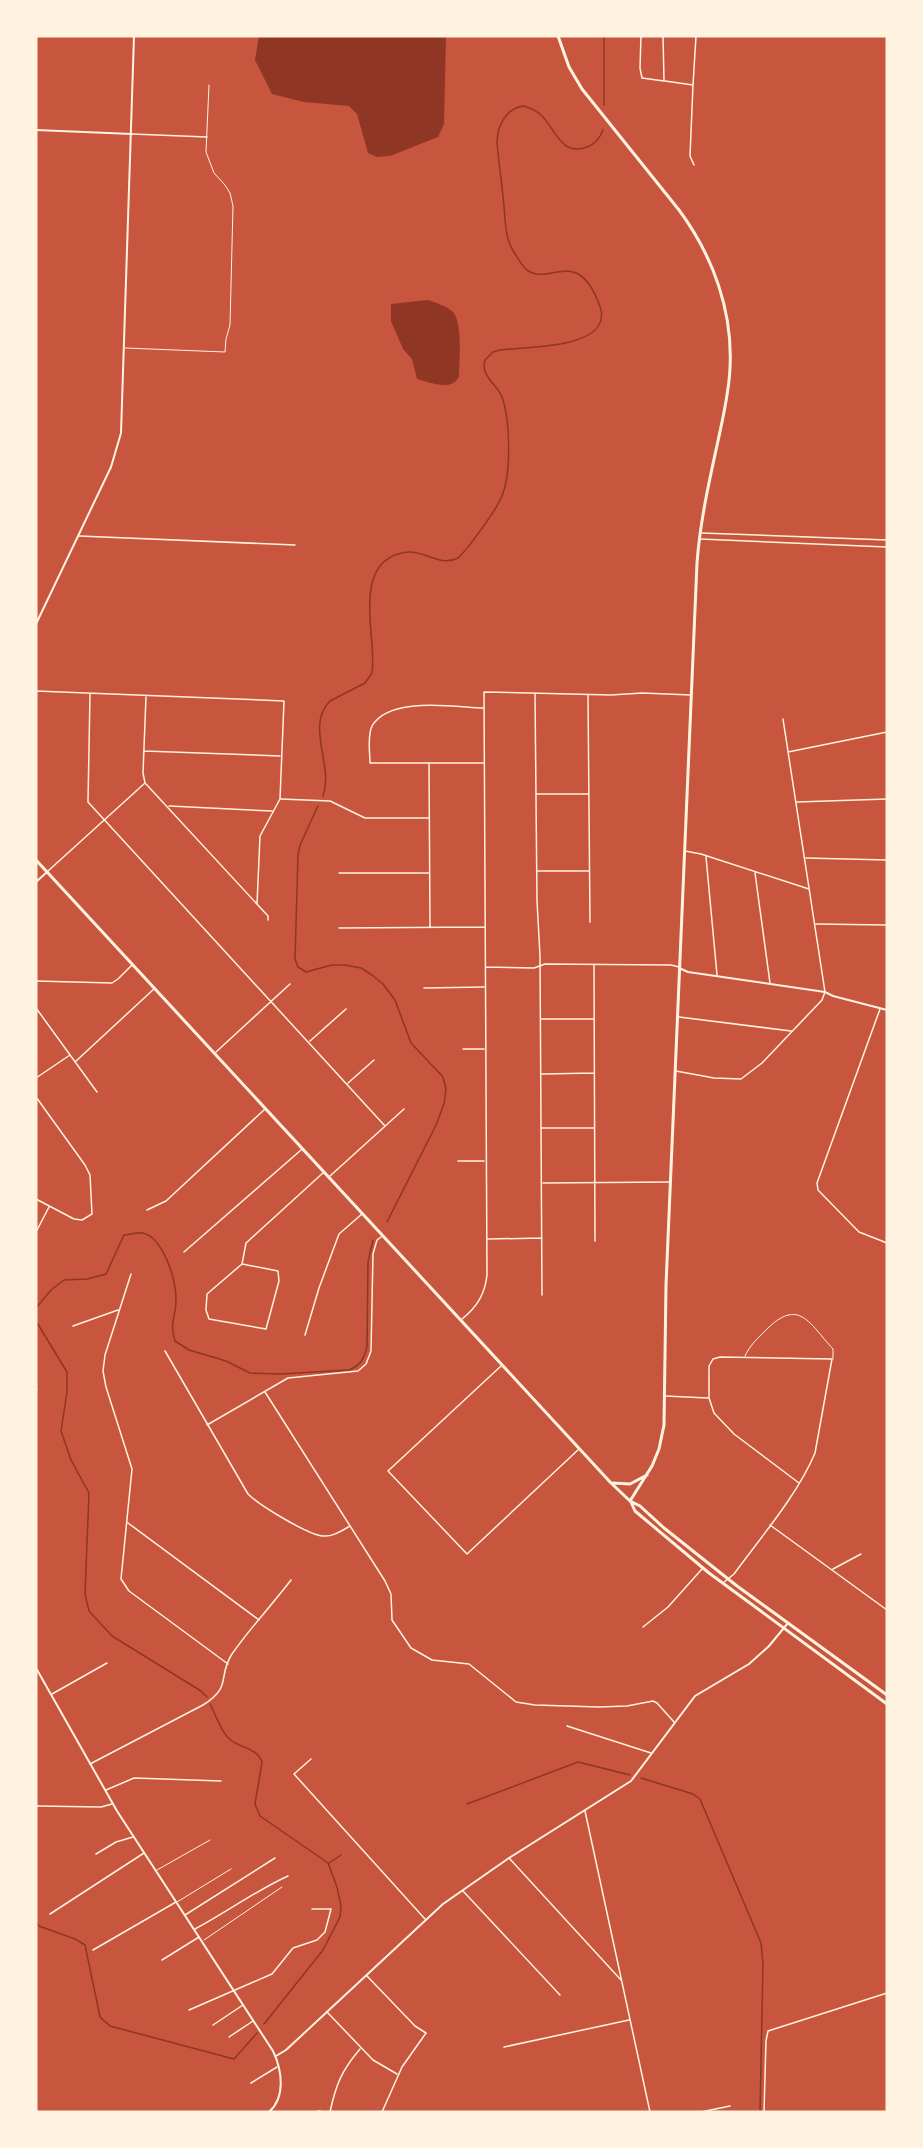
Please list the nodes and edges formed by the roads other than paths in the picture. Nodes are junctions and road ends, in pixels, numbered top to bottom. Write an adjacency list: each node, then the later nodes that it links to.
1 (134, 36): 10 (street)
2 (558, 36): 14 (main road)
3 (641, 36): 6 (street)
4 (663, 36): 6 (street)
5 (696, 36): 8 (street)
6 (664, 81): 8 (street)
7 (209, 85): 11 (lane)
8 (693, 85): 12 (street)
9 (36, 130): 10 (street)
10 (132, 134): 11 (street); 13 (street)
11 (207, 137): 13 (lane)
12 (694, 165)
13 (125, 348): 16 (street)
14 (700, 533): 15 (street); 18 (main road)
15 (755, 534): 17 (street); 21 (street)
16 (78, 536): 23 (street); 26 (street)
17 (805, 537): 19 (street); 22 (street)
18 (699, 538): 21 (street); 31 (main road)
19 (850, 539): 20 (street); 24 (street)
20 (887, 540)
21 (755, 541): 22 (street)
22 (805, 543): 24 (street)
23 (295, 545)
24 (850, 545): 25 (street)
25 (887, 547)
26 (36, 624)
27 (36, 691): 29 (street)
28 (536, 692): 30 (street); 33 (street); 42 (street)
29 (90, 694): 32 (street); 50 (street)
30 (588, 695): 31 (street); 43 (street)
31 (691, 695): 51 (main road)
32 (146, 696): 36 (street); 38 (street)
33 (483, 708): 39 (street); 40 (street)
34 (783, 719): 37 (street)
35 (887, 732): 37 (street)
36 (144, 750): 38 (street); 41 (street)
37 (788, 752): 46 (street)
38 (281, 756): 44 (street)
39 (484, 763): 40 (street); 70 (street)
40 (429, 764): 49 (street)
41 (145, 783): 47 (street); 50 (street)
42 (536, 794): 43 (street); 56 (street)
43 (589, 794): 57 (street)
44 (280, 799): 48 (street); 49 (street)
45 (887, 799): 46 (street)
46 (796, 802): 53 (street)
47 (167, 806): 48 (street); 64 (street)
48 (273, 811): 64 (street)
49 (429, 818): 61 (street)
50 (104, 820): 58 (street); 85 (street)
51 (684, 851): 52 (street); 76 (main road)
52 (706, 857): 59 (street); 77 (street)
53 (805, 858): 55 (street); 63 (street)
54 (36, 860): 58 (main road)
55 (887, 860)
56 (537, 871): 57 (street); 74 (street)
57 (589, 871): 66 (street)
58 (47, 872): 62 (street); 72 (main road)
59 (755, 872): 63 (street); 79 (street)
60 (339, 873): 61 (street)
61 (430, 873): 69 (street)
62 (36, 882)
63 (810, 889): 67 (street)
64 (257, 904): 65 (street)
65 (268, 920)
66 (590, 922)
67 (816, 924): 68 (street); 84 (street)
68 (887, 925)
69 (430, 927): 70 (street); 71 (street)
70 (485, 927): 75 (street)
71 (339, 928)
72 (133, 964): 78 (street); 82 (main road)
73 (594, 965): 74 (street); 76 (street); 91 (street)
74 (540, 966): 75 (street); 92 (street)
75 (485, 967): 81 (street)
76 (680, 968): 77 (street); 90 (main road)
77 (717, 976): 79 (street)
78 (36, 981)
79 (770, 983): 84 (street)
80 (290, 984): 85 (street)
81 (485, 987): 83 (street); 96 (street)
82 (155, 988): 97 (main road); 100 (street)
83 (424, 988)
84 (825, 992): 88 (street); 93 (street)
85 (271, 1001): 94 (street); 97 (street)
86 (36, 1008): 98 (street)
87 (346, 1008): 94 (street)
88 (881, 1008): 89 (street); 130 (street)
89 (887, 1010)
90 (678, 1017): 93 (street); 101 (main road)
91 (594, 1018): 92 (street); 102 (street)
92 (540, 1019): 103 (street)
93 (792, 1031): 101 (street)
94 (309, 1042): 105 (street)
95 (463, 1049): 96 (street)
96 (485, 1049): 115 (street)
97 (215, 1053): 108 (main road)
98 (70, 1055): 100 (street); 104 (street)
99 (374, 1060): 105 (street)
100 (75, 1062): 106 (street)
101 (676, 1071): 118 (main road)
102 (594, 1073): 103 (street); 112 (street)
103 (541, 1074): 111 (street)
104 (36, 1078)
105 (347, 1084): 110 (street)
106 (97, 1092)
107 (36, 1096): 122 (street)
108 (265, 1108): 113 (main road); 123 (street)
109 (404, 1109): 110 (street)
110 (385, 1126): 117 (street)
111 (541, 1128): 112 (street); 120 (street)
112 (594, 1128): 119 (street)
113 (303, 1149): 116 (main road); 131 (street)
114 (458, 1161): 115 (street)
115 (485, 1161): 128 (street)
116 (325, 1172): 117 (main road); 132 (street)
117 (330, 1177): 124 (main road)
118 (671, 1182): 119 (street); 144 (main road)
119 (594, 1183): 120 (street); 129 (street)
120 (541, 1184): 127 (street)
121 (36, 1199): 122 (street)
122 (49, 1206): 125 (street)
123 (147, 1210)
124 (363, 1214): 126 (main road); 138 (street)
125 (36, 1232)
126 (383, 1235): 136 (main road); 143 (street)
127 (542, 1238): 128 (street); 134 (street)
128 (487, 1239): 136 (street)
129 (595, 1241)
130 (887, 1244)
131 (184, 1252)
132 (242, 1264): 132 (street)
133 (131, 1274): 135 (street)
134 (542, 1295)
135 (119, 1310): 137 (street); 152 (street)
136 (461, 1320): 142 (main road)
137 (73, 1326)
138 (305, 1335)
139 (165, 1351): 146 (street)
140 (745, 1358): 141 (street); 141 (lane); 145 (street)
141 (832, 1359): 150 (street)
142 (502, 1364): 147 (main road); 147 (street)
143 (265, 1392): 146 (street); 154 (street)
144 (664, 1396): 145 (street); 148 (main road)
145 (709, 1398): 150 (street)
146 (207, 1425): 154 (street)
147 (580, 1449): 149 (main road)
148 (648, 1474): 149 (main road); 151 (main road)
149 (611, 1483): 151 (main road)
150 (799, 1483): 153 (street)
151 (630, 1501): 156 (main road); 158 (main road)
152 (128, 1522): 162 (street); 167 (street)
153 (769, 1525): 157 (street); 158 (street)
154 (350, 1526): 172 (street)
155 (861, 1554): 157 (street)
156 (702, 1569): 160 (main road); 164 (street)
157 (832, 1570): 161 (street)
158 (727, 1578): 160 (street); 163 (main road)
159 (291, 1580): 162 (street)
160 (723, 1584): 165 (main road)
161 (887, 1610)
162 (259, 1620): 167 (street)
163 (788, 1623): 165 (street); 170 (main road)
164 (643, 1627)
165 (784, 1629): 171 (main road); 172 (street)
166 (107, 1663): 169 (street)
167 (228, 1664): 176 (street)
168 (36, 1668): 169 (street)
169 (51, 1695): 176 (street)
170 (887, 1695)
171 (887, 1704)
172 (674, 1722): 174 (street)
173 (567, 1725): 174 (street)
174 (651, 1753): 181 (street)
175 (311, 1759): 197 (street)
176 (90, 1765): 178 (street)
177 (221, 1781): 178 (street)
178 (105, 1791): 179 (street)
179 (113, 1803): 180 (street); 182 (street)
180 (36, 1806)
181 (585, 1810): 187 (street); 204 (street)
182 (134, 1837): 184 (street); 185 (street)
183 (210, 1840): 189 (lane)
184 (145, 1853): 189 (street); 195 (street)
185 (96, 1854)
186 (275, 1858): 196 (street)
187 (509, 1858): 192 (street); 204 (street)
188 (231, 1869): 193 (lane)
189 (156, 1870): 193 (street)
190 (288, 1876): 198 (street)
191 (282, 1887): 200 (lane)
192 (463, 1890): 197 (street); 207 (street)
193 (177, 1902): 196 (street); 201 (street)
194 (312, 1909): 205 (street)
195 (50, 1914)
196 (186, 1915): 198 (street)
197 (426, 1919): 203 (street)
198 (194, 1929): 199 (street)
199 (200, 1937): 200 (street); 202 (street)
200 (202, 1941): 205 (street)
201 (93, 1950)
202 (162, 1960)
203 (366, 1975): 210 (street); 219 (street)
204 (622, 1981): 211 (street)
205 (235, 1991): 208 (street); 209 (street)
206 (887, 1993): 229 (street)
207 (560, 1995)
208 (244, 2004): 212 (street); 213 (street)
209 (189, 2010)
210 (327, 2012): 216 (street); 217 (street)
211 (630, 2019): 215 (street); 227 (street)
212 (254, 2020): 214 (street); 217 (street)
213 (213, 2025)
214 (230, 2037)
215 (504, 2047)
216 (360, 2048): 219 (street); 225 (street)
217 (276, 2056): 218 (street)
218 (278, 2067): 220 (street); 223 (street)
219 (398, 2075): 226 (street)
220 (251, 2083)
221 (730, 2106): 228 (street)
222 (318, 2111): 224 (street)
223 (269, 2112)
224 (324, 2112)
225 (330, 2112)
226 (382, 2112)
227 (650, 2112)
228 (701, 2112)
229 (764, 2112)

